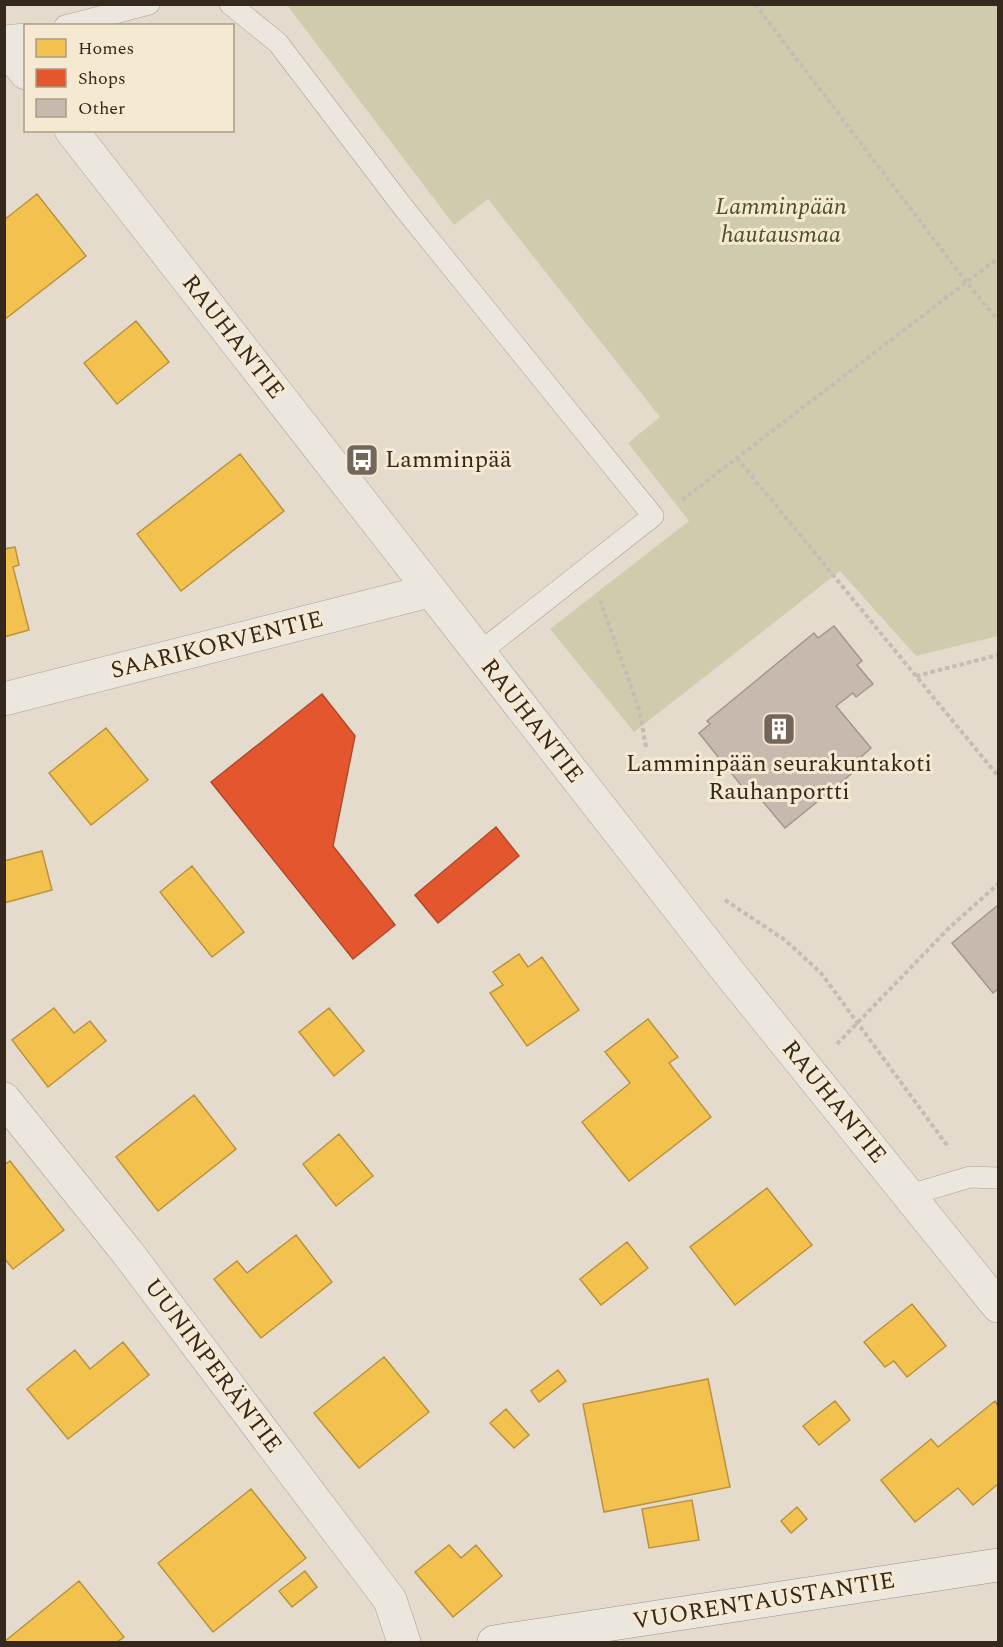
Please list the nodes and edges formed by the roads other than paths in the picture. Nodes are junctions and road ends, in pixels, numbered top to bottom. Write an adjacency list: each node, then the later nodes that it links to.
1 (149, 4): 3 (lane)
2 (230, 4): 10 (lane)
3 (73, 24)
4 (24, 34): 5 (lane)
5 (4, 36)
6 (4, 46): 7 (street)
7 (24, 71)
8 (73, 132): 9 (street, RAUHANTIE)
9 (429, 591): 10 (street, RAUHANTIE); 11 (street, SAARIKORVENTIE)
10 (479, 653): 14 (street, RAUHANTIE)
11 (4, 699)
12 (4, 1099): 17 (street, UUNINPERÄNTIE)
13 (999, 1178): 14 (lane)
14 (910, 1195): 15 (street, RAUHANTIE)
15 (999, 1306)
16 (999, 1565): 18 (street, VUORENTAUSTANTIE)
17 (404, 1642)
18 (494, 1642)

